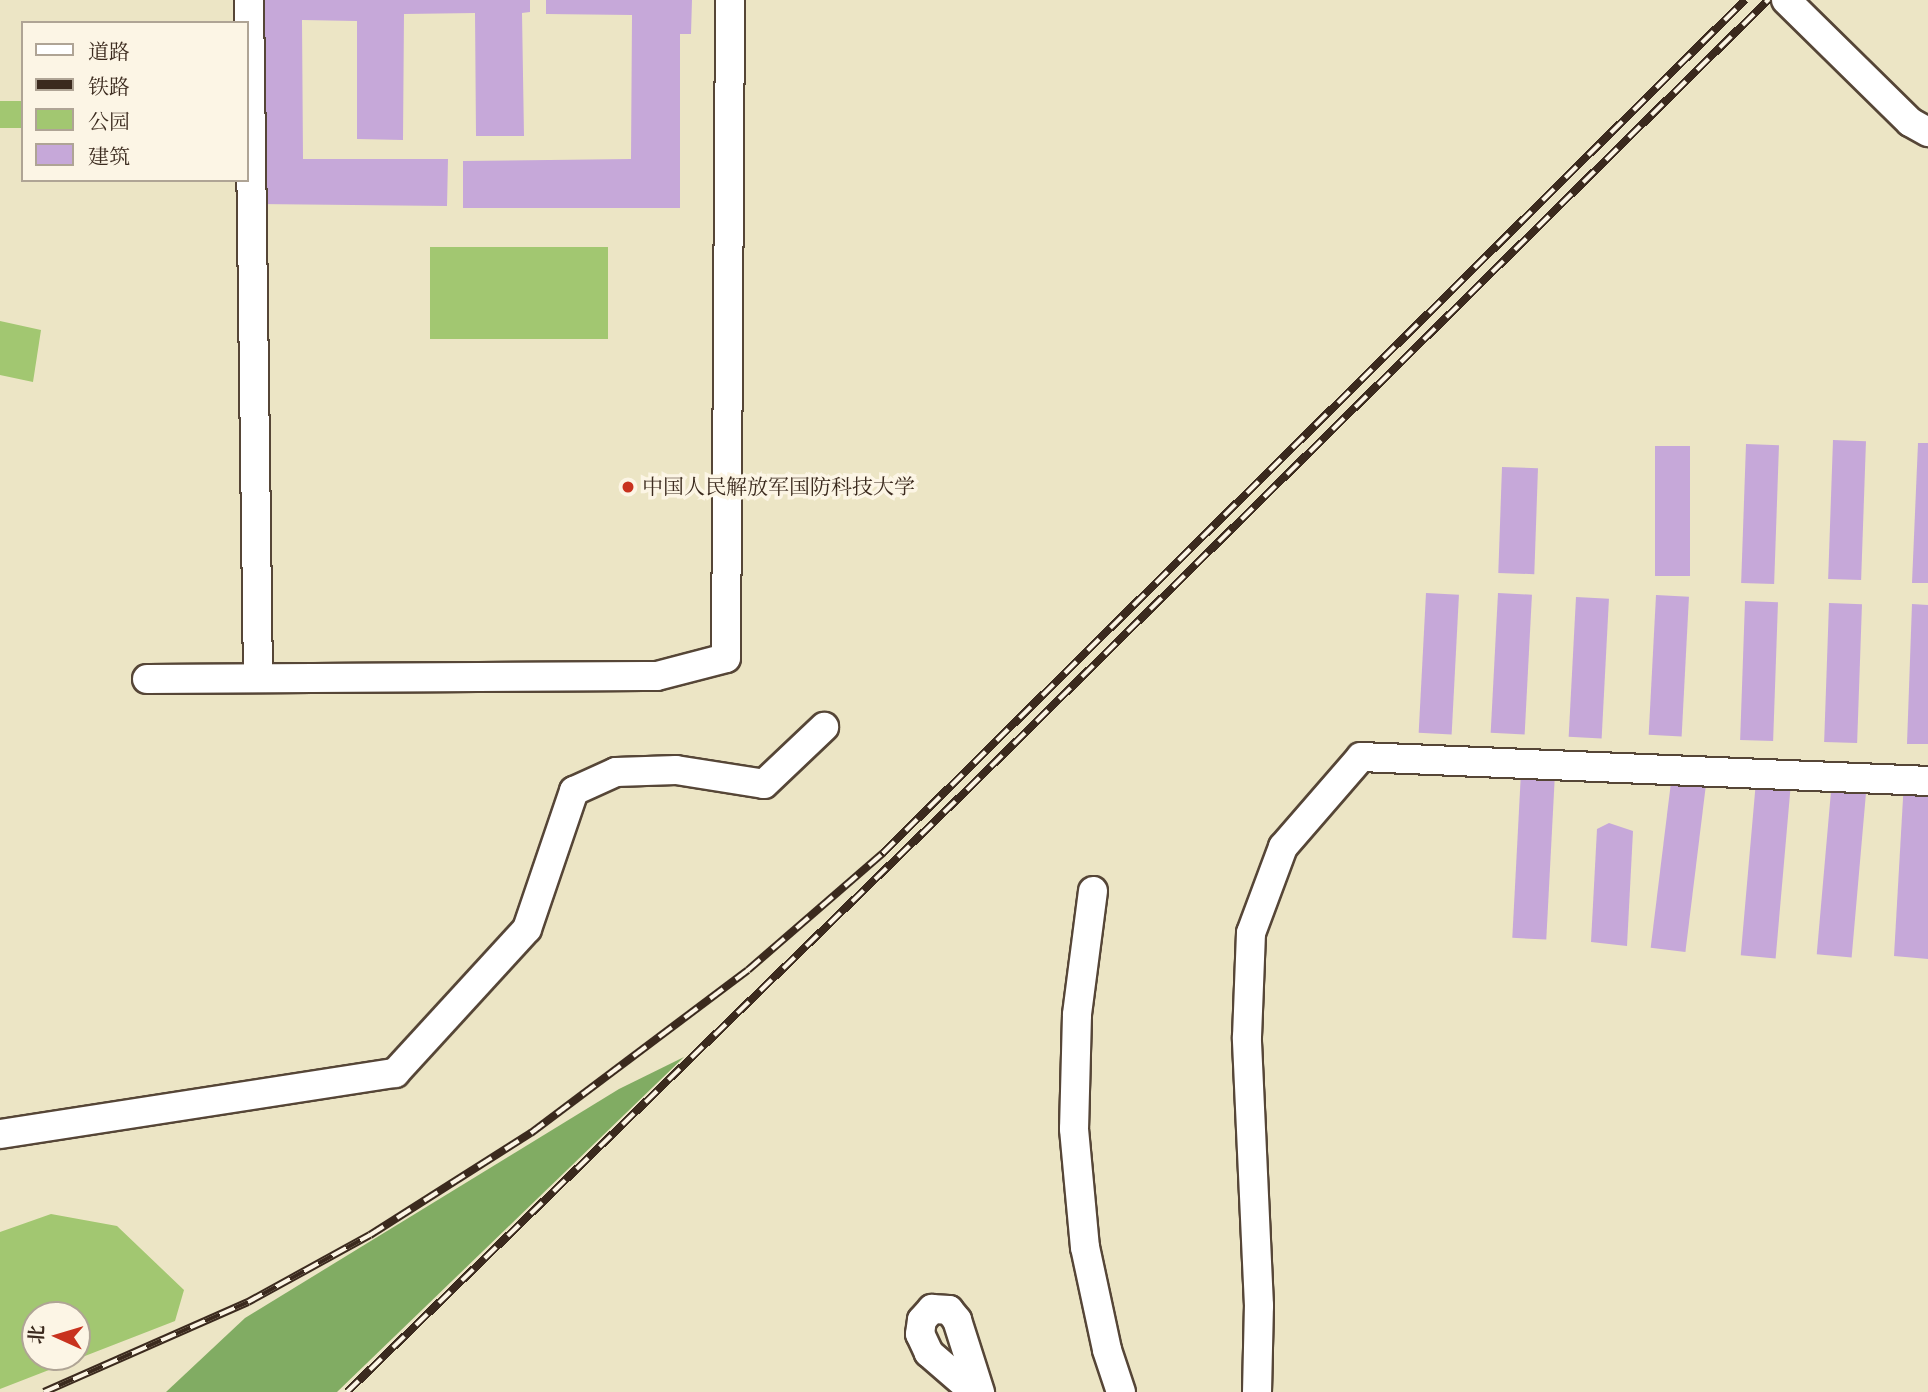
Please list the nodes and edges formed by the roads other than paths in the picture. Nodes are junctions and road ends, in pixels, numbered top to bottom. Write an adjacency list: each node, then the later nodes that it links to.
1 (249, 0): 5 (street)
2 (730, 0): 5 (street)
3 (1786, 0): 4 (street)
4 (1928, 132)
5 (258, 678): 6 (street)
6 (147, 679)
7 (824, 727): 10 (street)
8 (1928, 781): 14 (street)
9 (1093, 891): 13 (street)
10 (0, 1134)
11 (974, 1392): 12 (street)
12 (980, 1392)
13 (1121, 1392)
14 (1256, 1392)

